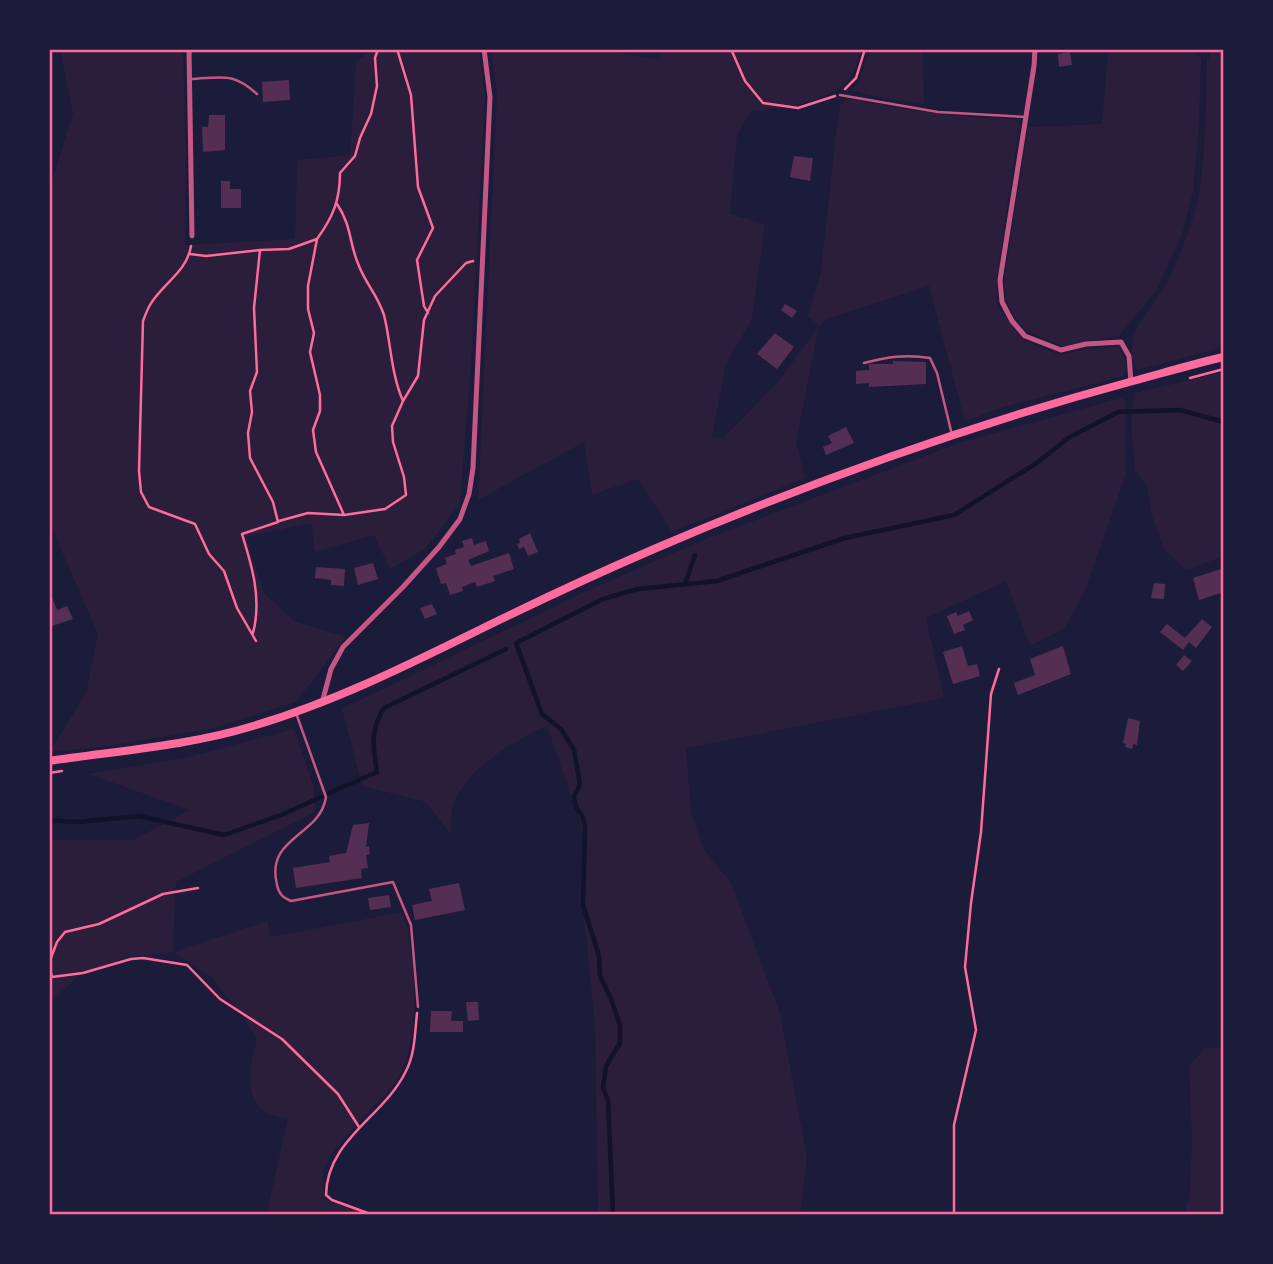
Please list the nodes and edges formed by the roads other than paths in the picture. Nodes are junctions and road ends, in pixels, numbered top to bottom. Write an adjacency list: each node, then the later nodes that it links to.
1 (189, 49): 4 (street)
2 (484, 49): 13 (street)
3 (1035, 49): 7 (street)
4 (189, 79): 5 (lane); 8 (street)
5 (257, 94)
6 (840, 95): 7 (lane)
7 (1026, 117): 11 (street)
8 (192, 236)
9 (1224, 357): 11 (main road)
10 (864, 363): 12 (lane)
11 (1131, 382): 12 (main road)
12 (952, 435): 13 (main road)
13 (322, 703): 14 (main road)
14 (296, 713): 15 (main road); 16 (lane)
15 (49, 761)
16 (418, 1007)

